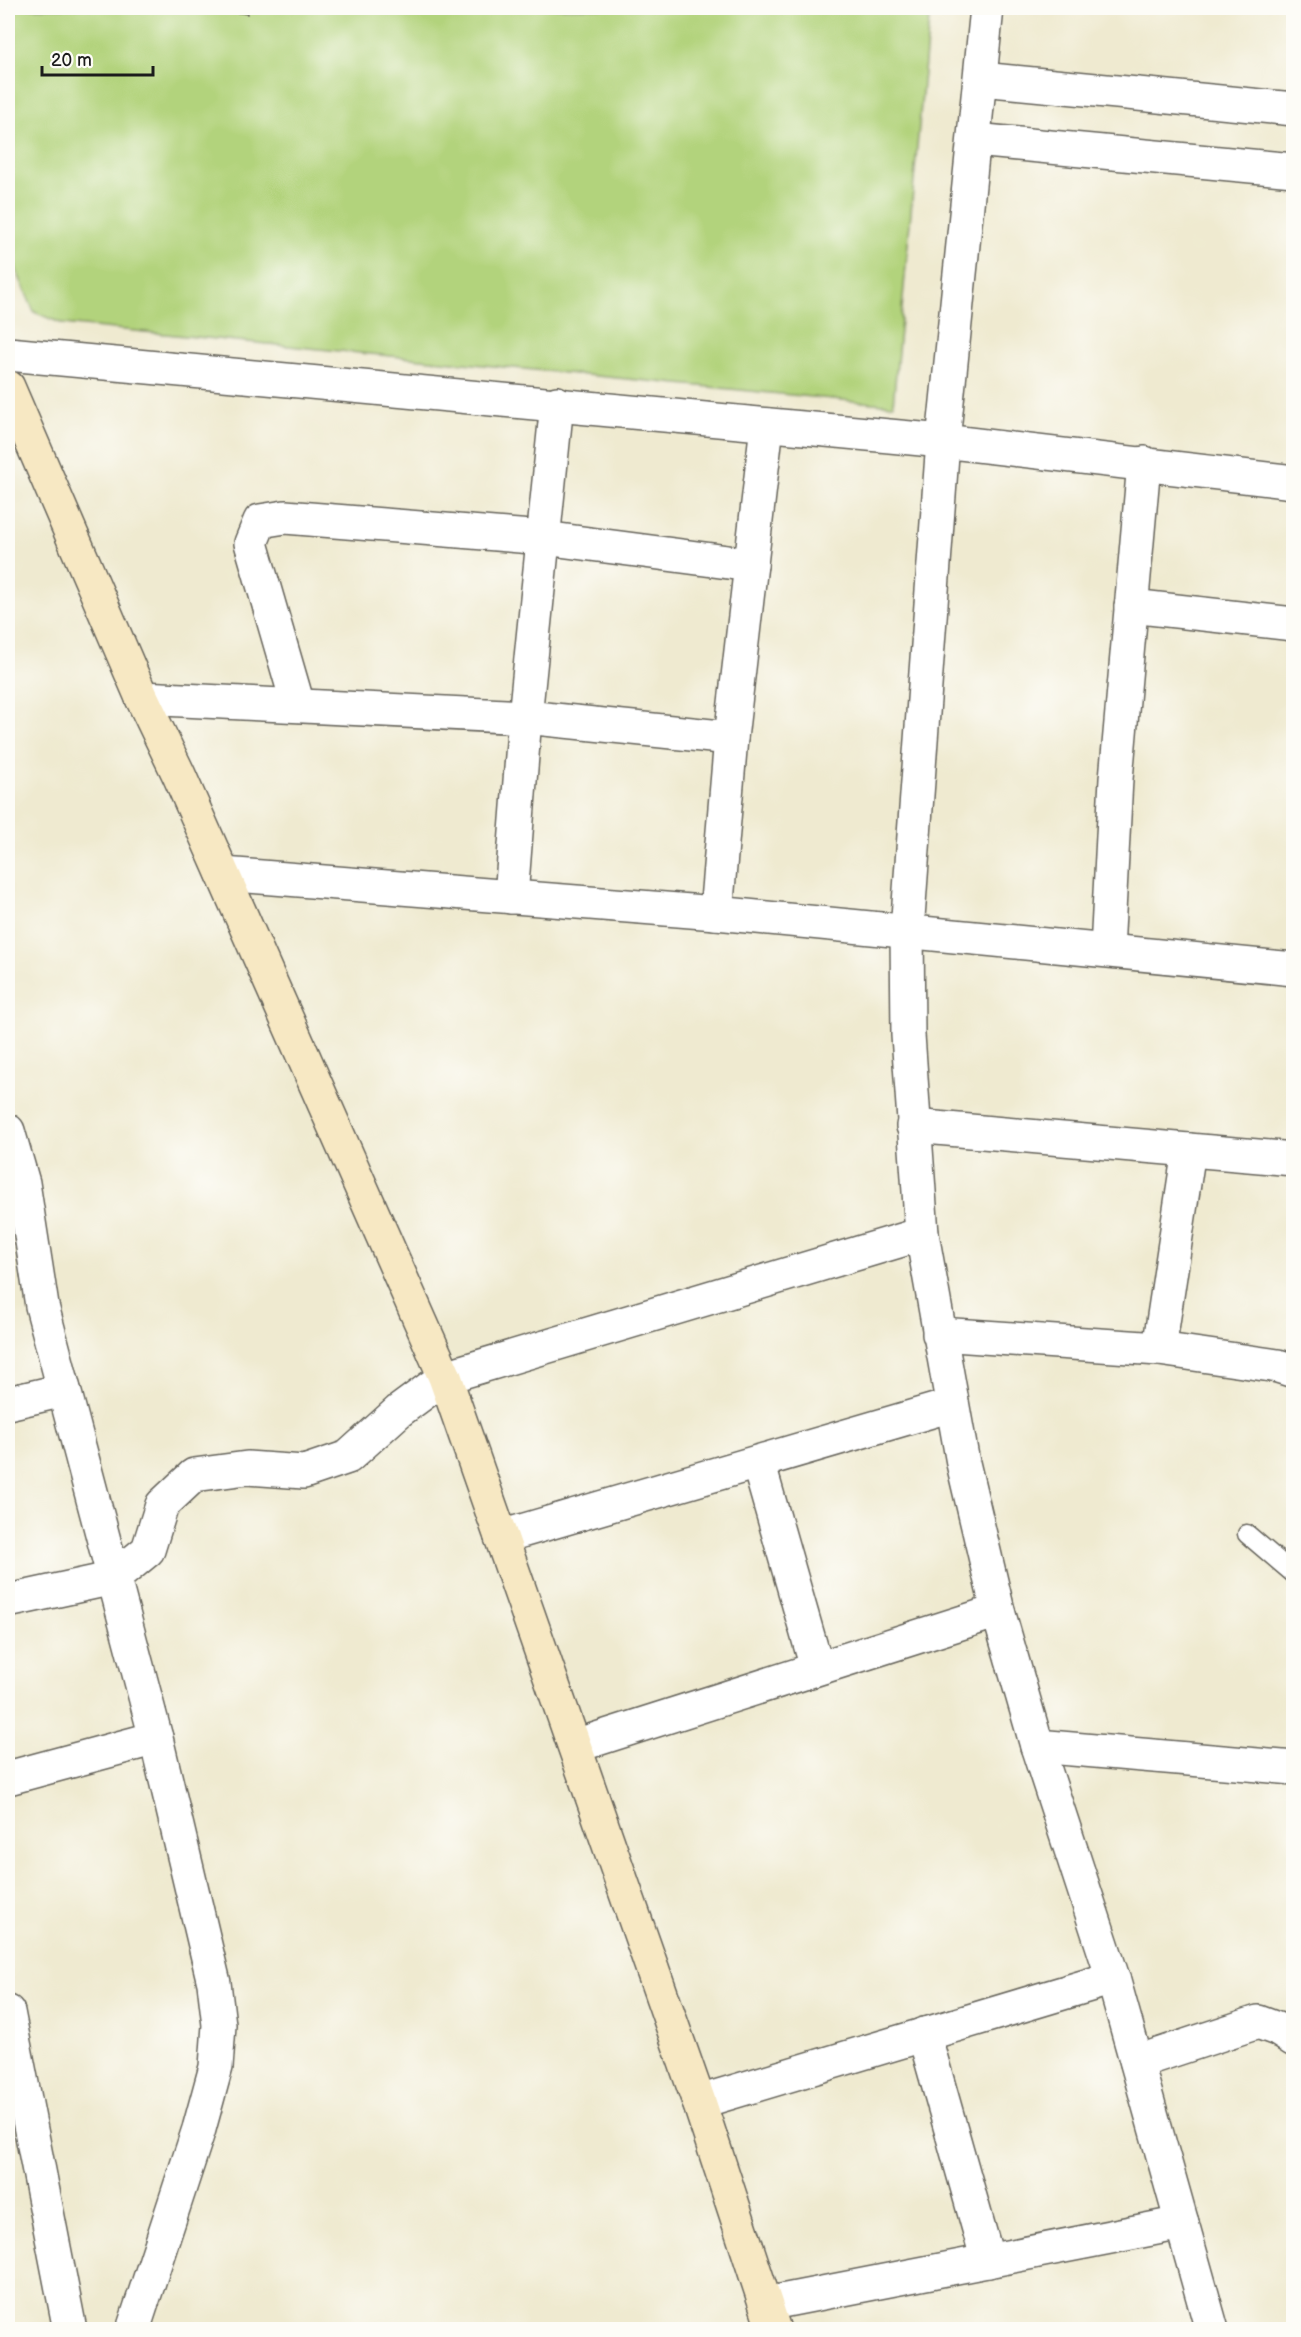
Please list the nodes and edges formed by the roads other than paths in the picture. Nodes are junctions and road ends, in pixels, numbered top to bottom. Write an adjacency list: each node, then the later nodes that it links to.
1 (987, 8): 2 (street)
2 (981, 79): 3 (street); 4 (street)
3 (1293, 109)
4 (975, 140): 5 (street); 10 (street)
5 (1293, 170)
6 (8, 354): 8 (street)
7 (8, 387): 17 (main road)
8 (557, 404): 9 (street); 13 (street)
9 (767, 426): 10 (street); 14 (street)
10 (943, 441): 11 (street); 24 (street)
11 (1144, 463): 12 (street); 15 (street)
12 (1293, 482)
13 (543, 538): 14 (street); 18 (street); 19 (street)
14 (751, 565): 20 (street)
15 (1131, 606): 16 (street); 25 (street)
16 (1293, 624)
17 (142, 698): 18 (street); 21 (main road)
18 (298, 705): 19 (street)
19 (525, 717): 20 (street); 22 (street)
20 (731, 738): 23 (street)
21 (223, 874): 22 (street); 35 (main road)
22 (511, 897): 23 (street)
23 (716, 913): 24 (street)
24 (907, 932): 25 (street); 27 (street)
25 (1107, 950): 26 (street)
26 (1293, 969)
27 (913, 1126): 29 (street); 31 (street)
28 (8, 1131): 36 (street)
29 (1189, 1150): 30 (street); 33 (street)
30 (1293, 1159)
31 (922, 1234): 32 (street); 35 (street)
32 (939, 1334): 33 (street); 38 (street)
33 (1159, 1348): 34 (street)
34 (1293, 1371)
35 (445, 1377): 41 (main road); 43 (street)
36 (63, 1390): 37 (street); 43 (street)
37 (8, 1403)
38 (952, 1405): 39 (street); 45 (street)
39 (758, 1462): 41 (street); 46 (street)
40 (1248, 1534): 42 (lane)
41 (501, 1537): 48 (main road)
42 (1293, 1574)
43 (114, 1578): 44 (street); 47 (street)
44 (8, 1600)
45 (998, 1611): 46 (street); 49 (street)
46 (817, 1668): 48 (street)
47 (156, 1738): 51 (street); 62 (street)
48 (575, 1746): 57 (main road)
49 (1037, 1746): 50 (street); 52 (street)
50 (1293, 1768)
51 (8, 1778)
52 (1113, 1978): 54 (street); 56 (street)
53 (8, 2012): 61 (street)
54 (924, 2034): 57 (street); 59 (street)
55 (1293, 2040): 56 (street)
56 (1137, 2062): 58 (street)
57 (699, 2102): 60 (main road)
58 (1182, 2223): 59 (street); 63 (street)
59 (988, 2261): 60 (street)
60 (770, 2317)
61 (70, 2330)
62 (133, 2330)
63 (1212, 2330)

